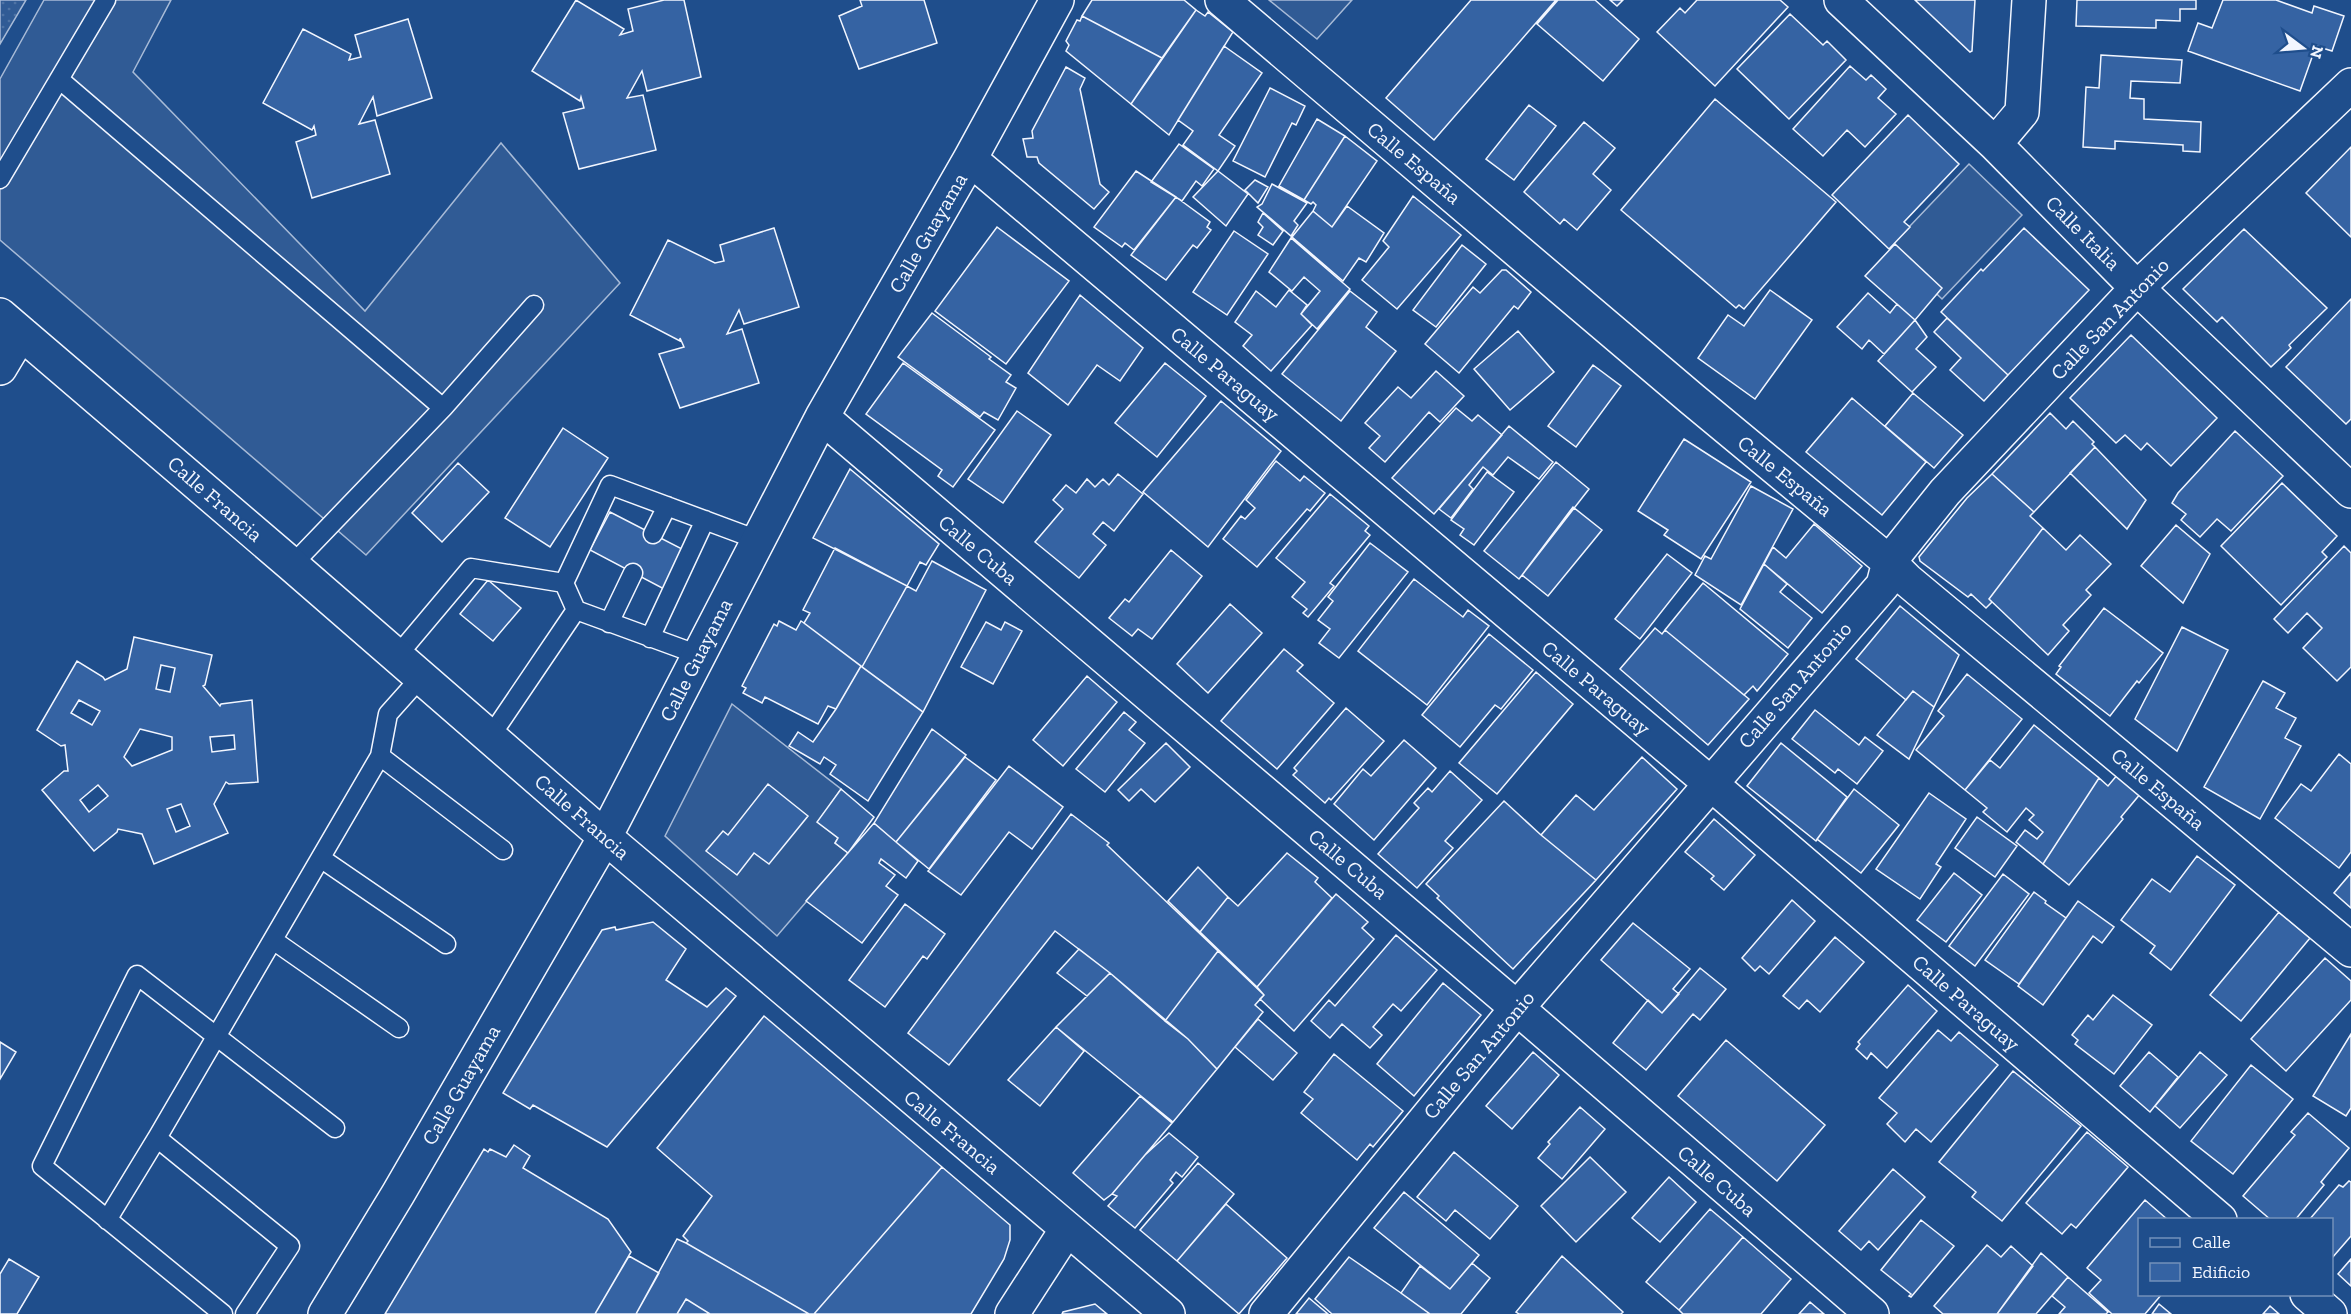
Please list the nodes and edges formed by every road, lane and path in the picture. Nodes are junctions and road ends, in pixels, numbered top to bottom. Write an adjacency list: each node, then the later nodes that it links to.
1 (106, 0): 6 (lane)
2 (1057, 0): 9 (street, Calle Guayama)
3 (1222, 0): 22 (street, Calle España)
4 (1841, 0): 8 (street, Calle Italia)
5 (2030, 0): 8 (street)
6 (59, 79): 10 (lane); 15 (lane)
7 (2351, 85): 11 (street, Calle San Antonio)
8 (1995, 144): 11 (street, Calle Italia)
9 (970, 159): 16 (street, Calle Guayama); 34 (street, Calle Paraguay)
10 (0, 179)
11 (2137, 288): 17 (street, Calle Italia); 22 (street, Calle San Antonio)
12 (534, 305): 15 (lane)
13 (11, 324): 14 (street); 23 (street, Calle Francia)
14 (0, 368)
15 (443, 408): 23 (lane)
16 (822, 417): 21 (street, Calle Guayama); 41 (street, Calle Cuba)
17 (2351, 490)
18 (668, 506): 19 (lane); 20 (lane); 25 (lane)
19 (705, 520): 21 (lane); 28 (lane)
20 (653, 534)
21 (758, 540): 30 (street, Calle Guayama)
22 (1889, 562): 34 (street, Calle San Antonio); 40 (street, Calle España)
23 (292, 565): 29 (street, Calle Francia)
24 (633, 573): 27 (lane)
25 (564, 582): 26 (lane); 29 (lane)
26 (576, 610): 27 (lane); 32 (lane)
27 (609, 623): 28 (lane)
28 (650, 638): 30 (lane)
29 (397, 656): 31 (street, Calle Francia)
30 (699, 656): 35 (street, Calle Guayama)
31 (421, 677): 32 (street, Calle Francia); 33 (lane)
32 (490, 737): 35 (street, Calle Francia)
33 (380, 756): 36 (lane); 37 (lane)
34 (1710, 783): 41 (street, Calle San Antonio); 46 (street, Calle Paraguay)
35 (604, 837): 48 (street, Calle Francia); 52 (street, Calle Guayama)
36 (503, 850)
37 (322, 859): 38 (lane); 39 (lane)
38 (273, 940): 42 (lane); 43 (lane)
39 (446, 944)
40 (2351, 950)
41 (1518, 1008): 55 (street, Calle San Antonio); 56 (street, Calle Cuba)
42 (399, 1028)
43 (218, 1037): 44 (lane); 45 (lane); 47 (lane)
44 (335, 1128)
45 (157, 1138): 47 (lane); 51 (lane)
46 (2218, 1218)
47 (107, 1220): 50 (lane)
48 (1067, 1229): 53 (street); 54 (street, Calle Francia)
49 (2309, 1296): 57 (street)
50 (223, 1314)
51 (245, 1314)
52 (325, 1314)
53 (1012, 1314)
54 (1168, 1314)
55 (1266, 1314)
56 (1872, 1314)
57 (2330, 1314)

